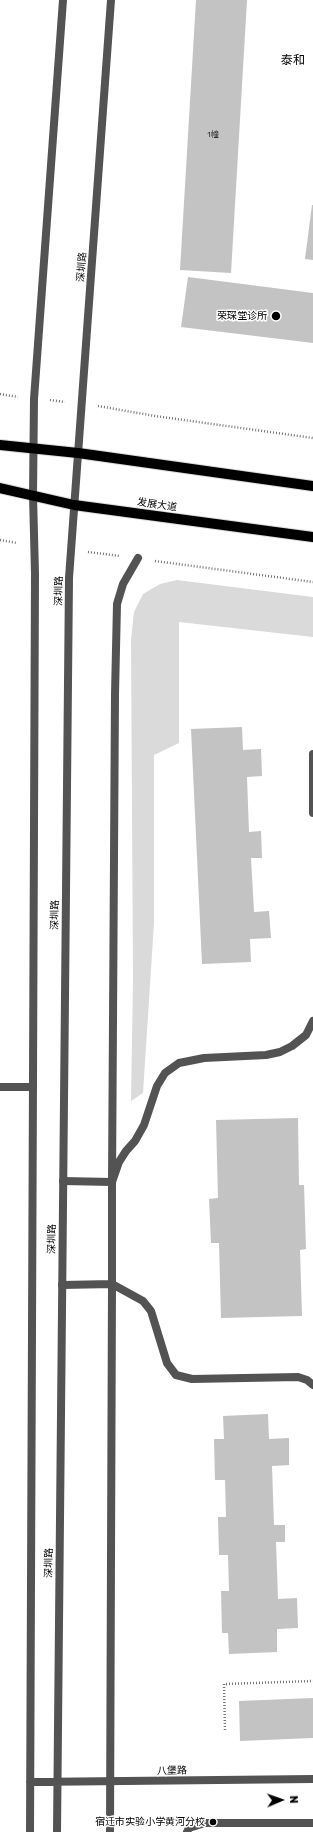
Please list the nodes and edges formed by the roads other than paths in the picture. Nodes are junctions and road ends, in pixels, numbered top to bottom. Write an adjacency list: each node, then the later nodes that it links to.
1 (63, 0): 4 (street, 深圳路)
2 (112, 0): 5 (street, 深圳路)
3 (0, 445): 4 (main road)
4 (34, 449): 5 (main road); 8 (street, 深圳路)
5 (78, 453): 6 (main road); 9 (street, 深圳路)
6 (313, 486)
7 (0, 488): 8 (main road, 发展大道)
8 (33, 495): 9 (main road, 发展大道); 16 (street, 深圳路)
9 (74, 505): 10 (main road, 发展大道); 17 (street, 深圳路)
10 (313, 537)
11 (138, 558): 18 (street)
12 (313, 754): 13 (street)
13 (313, 813)
14 (313, 1021): 18 (street)
15 (0, 1087): 16 (street)
16 (33, 1087): 24 (street, 深圳路)
17 (63, 1181): 18 (street); 20 (street, 深圳路)
18 (112, 1182): 19 (street)
19 (112, 1284): 20 (street); 21 (street); 23 (street)
20 (62, 1285): 25 (street, 深圳路)
21 (313, 1385)
22 (313, 1779): 23 (street, 八堡路)
23 (111, 1781): 25 (street, 八堡路); 29 (street)
24 (30, 1782): 25 (street, 八堡路); 27 (street, 深圳路)
25 (56, 1782): 28 (street, 深圳路)
26 (313, 1823): 30 (street)
27 (30, 1832)
28 (57, 1832)
29 (110, 1832)
30 (188, 1832)

